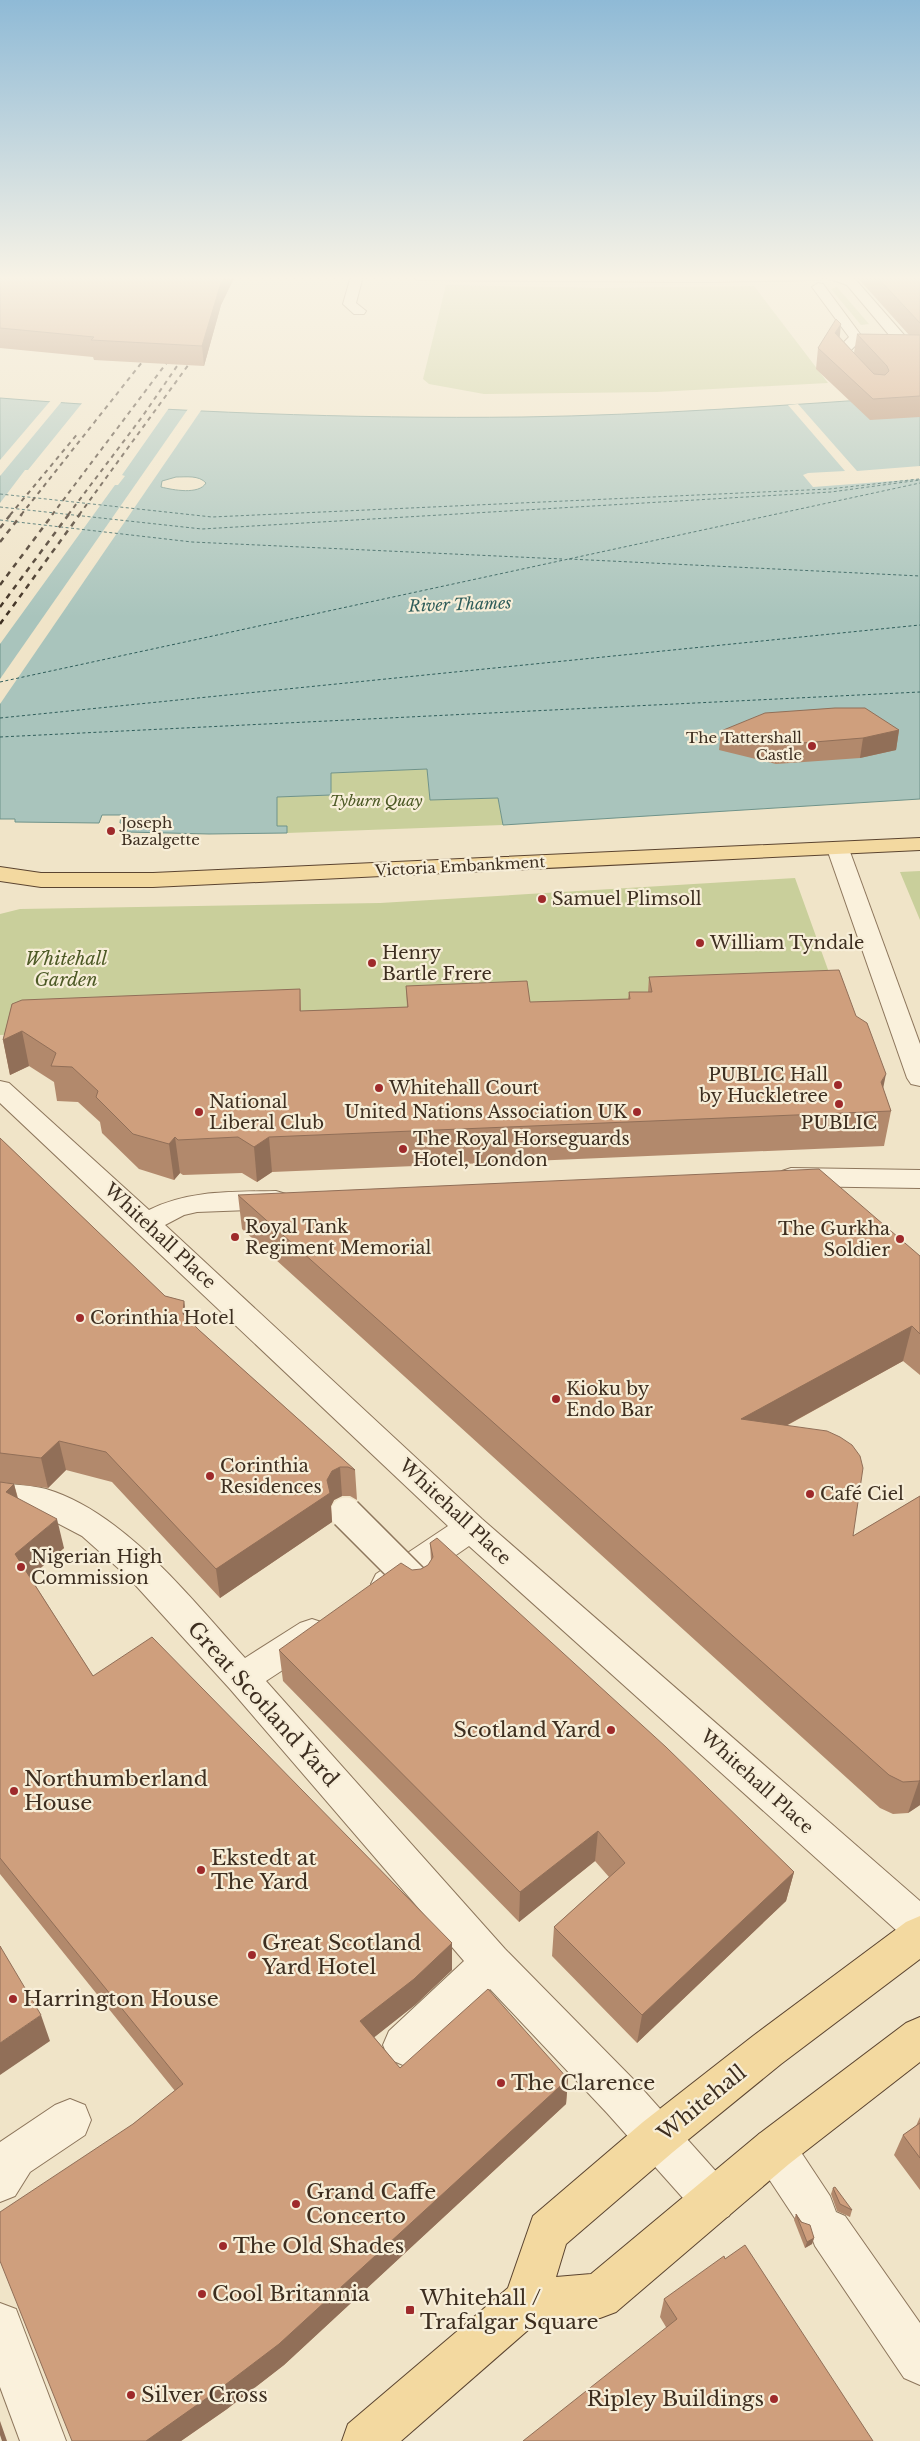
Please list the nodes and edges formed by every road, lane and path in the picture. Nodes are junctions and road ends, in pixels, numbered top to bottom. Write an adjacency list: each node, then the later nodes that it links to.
1 (920, 844): 2 (main road, Victoria Embankment)
2 (838, 849): 4 (main road, Victoria Embankment); 6 (street)
3 (0, 874): 4 (main road, Victoria Embankment)
4 (41, 880): 5 (main road)
5 (0, 893)
6 (920, 1078)
7 (0, 1089): 11 (street, Whitehall Place)
8 (767, 1178): 9 (street)
9 (920, 1179)
10 (304, 1198): 11 (street)
11 (146, 1222): 14 (street, Whitehall Place)
12 (0, 1496): 16 (street, Great Scotland Yard)
13 (346, 1513): 15 (street, bridge)
14 (471, 1528): 16 (street); 17 (street, Whitehall Place)
15 (417, 1584)
16 (242, 1678): 19 (street, Great Scotland Yard)
17 (920, 1926)
18 (920, 1935): 23 (main road, Whitehall)
19 (491, 1962): 21 (street); 23 (street, Great Scotland Yard)
20 (920, 2037): 24 (main road)
21 (403, 2044)
22 (70, 2120): 25 (street)
23 (658, 2137): 26 (street, Great Scotland Yard); 27 (main road, Whitehall)
24 (774, 2149): 26 (main road); 29 (street)
25 (0, 2181)
26 (714, 2201): 27 (main road)
27 (526, 2302): 31 (main road)
28 (0, 2325): 30 (street)
29 (920, 2362)
30 (43, 2441)
31 (365, 2441)

